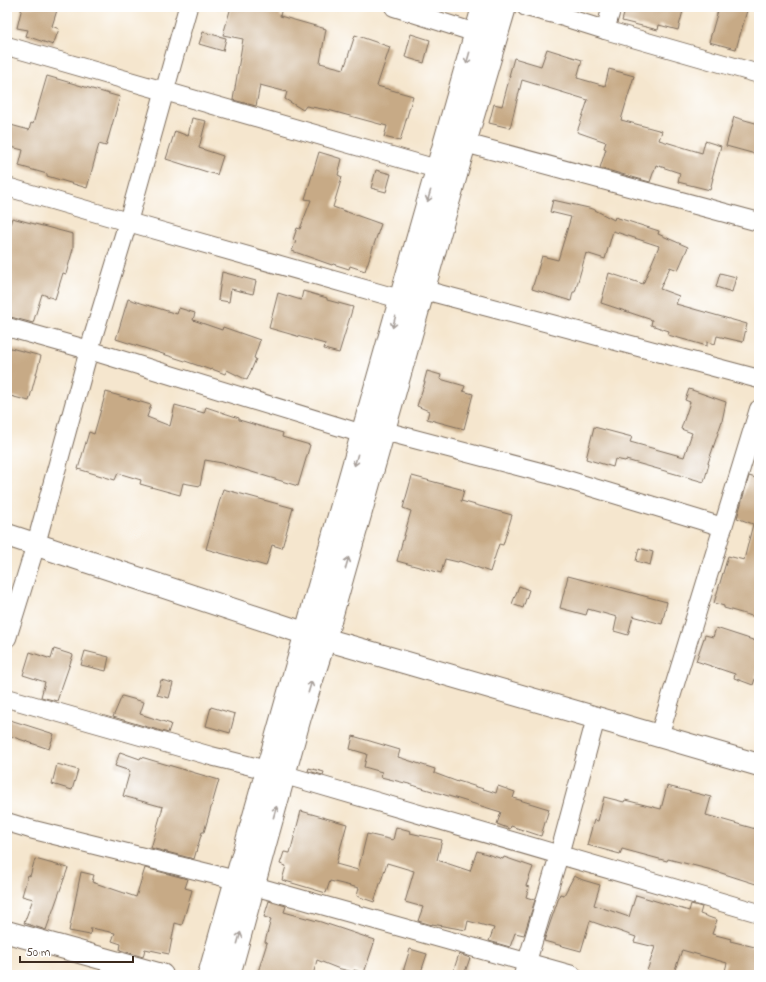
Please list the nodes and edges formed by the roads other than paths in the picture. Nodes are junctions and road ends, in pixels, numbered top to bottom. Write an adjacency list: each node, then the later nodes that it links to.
1 (188, 7): 11 (street)
2 (394, 7): 8 (street)
3 (483, 7): 8 (main road)
4 (505, 7): 12 (main road)
5 (526, 7): 7 (street)
6 (612, 7): 7 (street)
7 (605, 30): 10 (street)
8 (476, 32): 13 (main road, one-way to 13)
9 (7, 46): 11 (street)
10 (758, 71)
11 (164, 91): 13 (street); 15 (street)
12 (465, 143): 16 (street); 17 (main road)
13 (437, 169): 18 (main road, one-way to 18)
14 (7, 187): 15 (street)
15 (128, 222): 18 (street); 20 (street)
16 (759, 222)
17 (424, 290): 21 (street); 23 (main road)
18 (400, 299): 24 (main road, one-way to 24)
19 (7, 328): 20 (street)
20 (89, 350): 24 (street); 28 (street)
21 (759, 379)
22 (759, 408): 25 (street)
23 (384, 430): 26 (street); 29 (main road, one-way to 23)
24 (363, 434): 29 (main road, one-way to 29)
25 (753, 453): 26 (street)
26 (723, 527): 33 (street)
27 (7, 535): 28 (main road)
28 (36, 544): 29 (main road); 30 (street)
29 (316, 636): 32 (main road); 35 (main road)
30 (7, 638)
31 (7, 698): 35 (street)
32 (596, 718): 33 (main road); 37 (street)
33 (659, 736): 34 (main road)
34 (759, 766)
35 (276, 773): 37 (street); 38 (main road)
36 (7, 822): 38 (street)
37 (559, 855): 39 (street); 41 (street)
38 (245, 883): 41 (street); 43 (main road); 44 (main road, one-way to 38)
39 (759, 913)
40 (7, 932): 42 (main road)
41 (524, 968): 45 (street)
42 (162, 975)
43 (209, 975)
44 (229, 975)
45 (572, 975)

